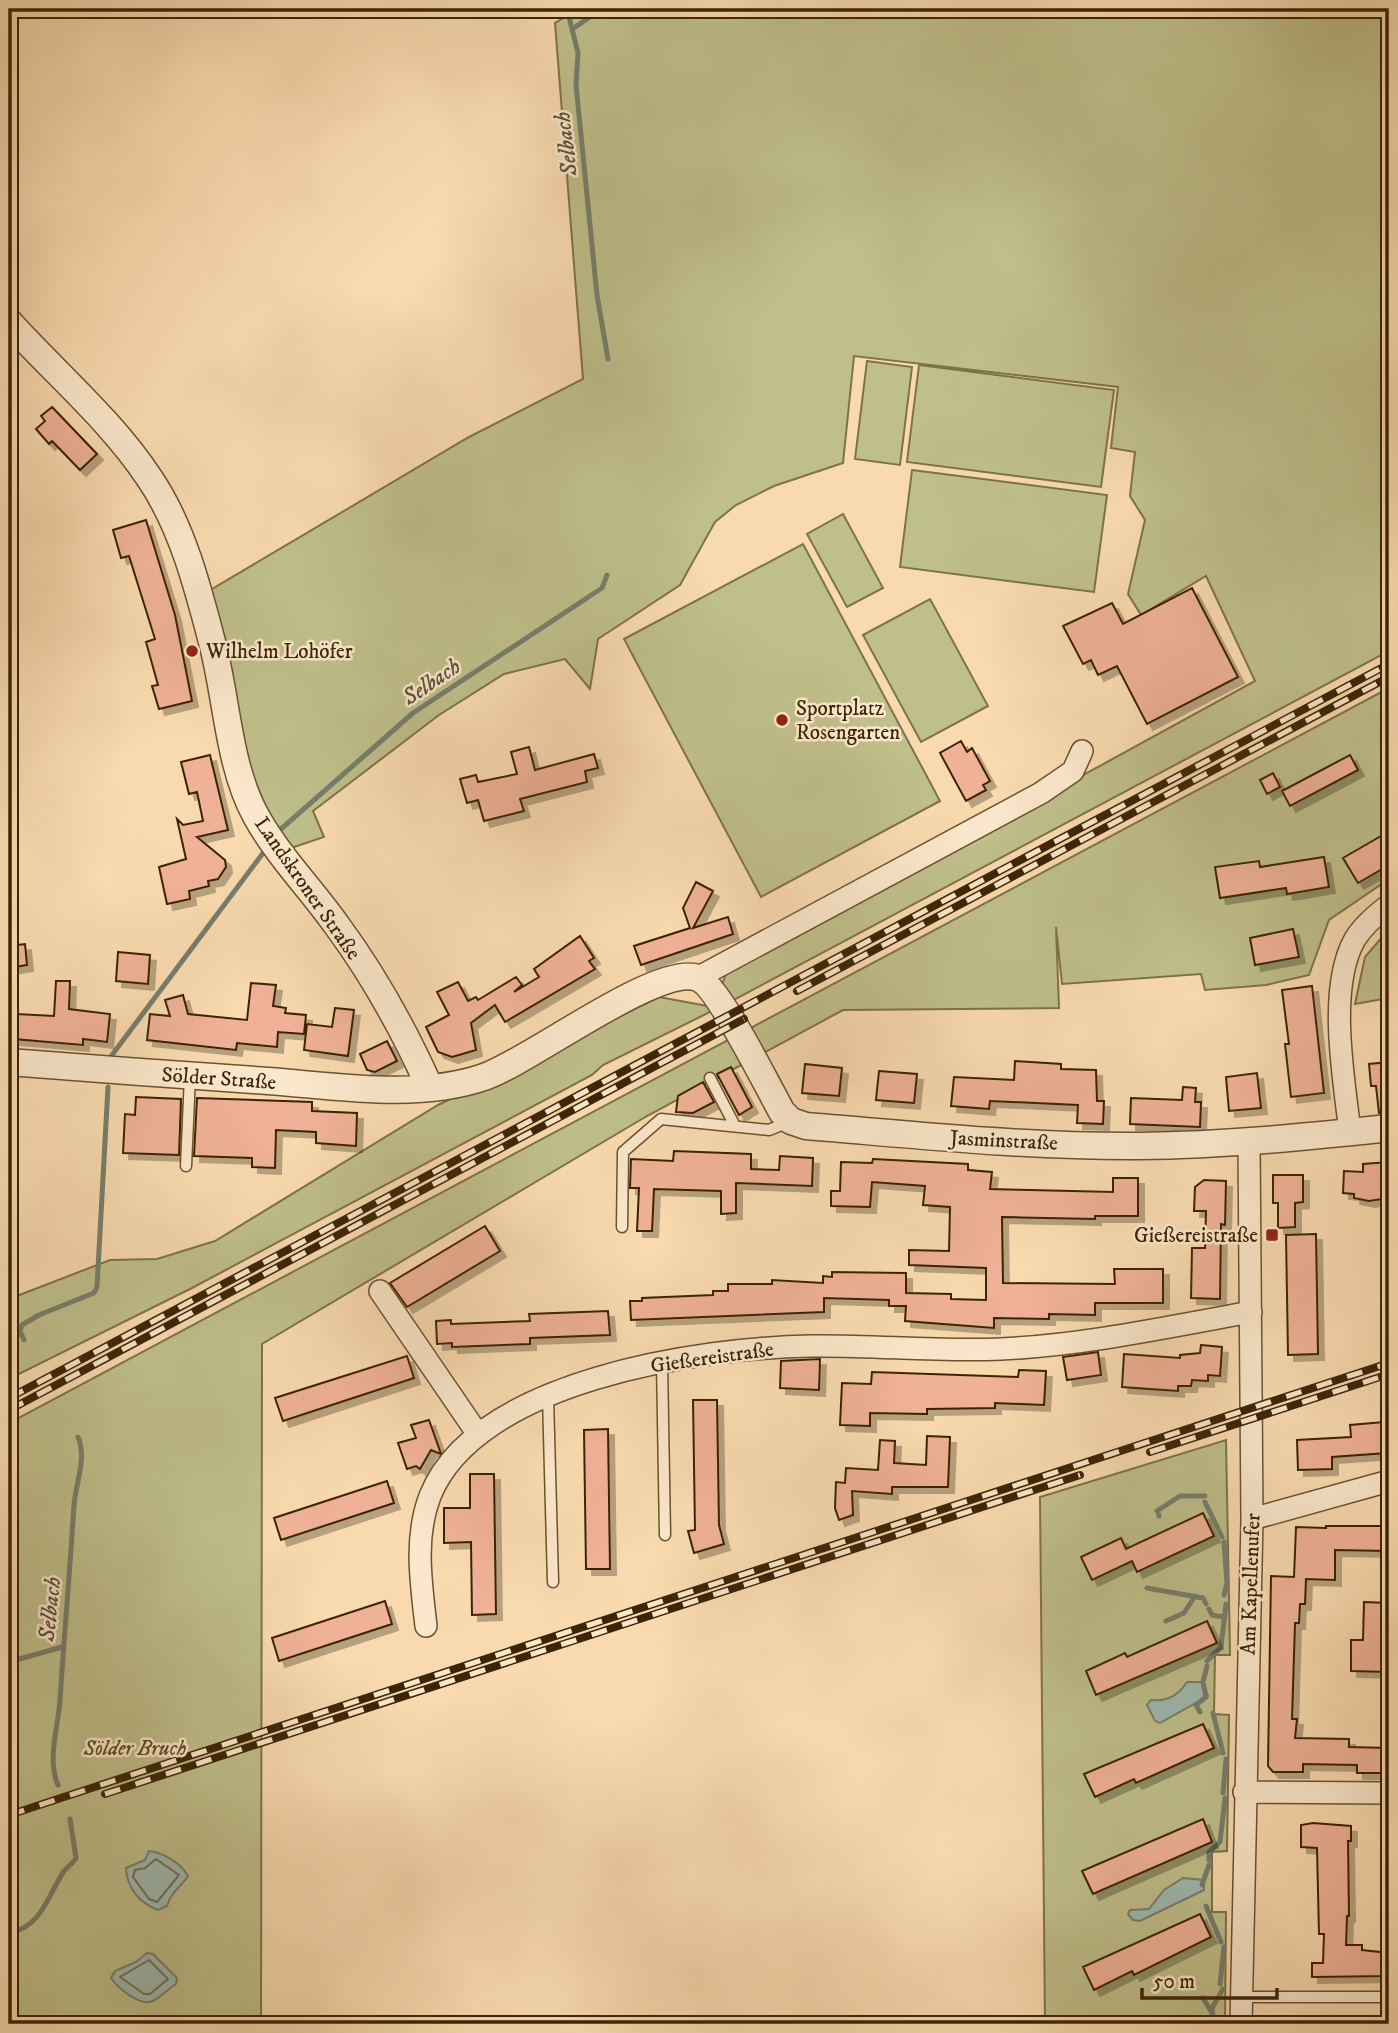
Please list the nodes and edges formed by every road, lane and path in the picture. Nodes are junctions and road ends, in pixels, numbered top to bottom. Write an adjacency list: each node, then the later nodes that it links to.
1 (9, 322): 8 (street, Landskroner Straße)
2 (1082, 751): 4 (street)
3 (1389, 905): 12 (street)
4 (697, 978): 8 (street); 9 (street)
5 (9, 1062): 6 (street, Sölder Straße)
6 (190, 1076): 8 (street, Sölder Straße); 14 (lane)
7 (710, 1078): 10 (lane)
8 (430, 1088)
9 (791, 1121): 10 (lane); 13 (street, Jasminstraße)
10 (735, 1126): 15 (lane)
11 (1389, 1128): 12 (street, Jasminstraße)
12 (1350, 1132): 13 (street, Jasminstraße)
13 (1250, 1143): 17 (street, Am Kapellenufer)
14 (186, 1166)
15 (622, 1227)
16 (380, 1291): 20 (street)
17 (1251, 1312): 18 (street, Gießereistraße); 22 (street, Am Kapellenufer)
18 (662, 1362): 19 (street, Gießereistraße); 23 (lane)
19 (548, 1397): 20 (street, Gießereistraße); 24 (lane)
20 (477, 1433): 25 (street, Gießereistraße)
21 (1389, 1481): 22 (street)
22 (1252, 1519): 26 (street, Am Kapellenufer)
23 (665, 1535)
24 (553, 1582)
25 (426, 1626)
26 (1244, 1792): 27 (street); 28 (street, Am Kapellenufer)
27 (1389, 1793)
28 (1241, 1997): 29 (lane); 30 (street, Am Kapellenufer)
29 (1389, 1997)
30 (1241, 2024)

